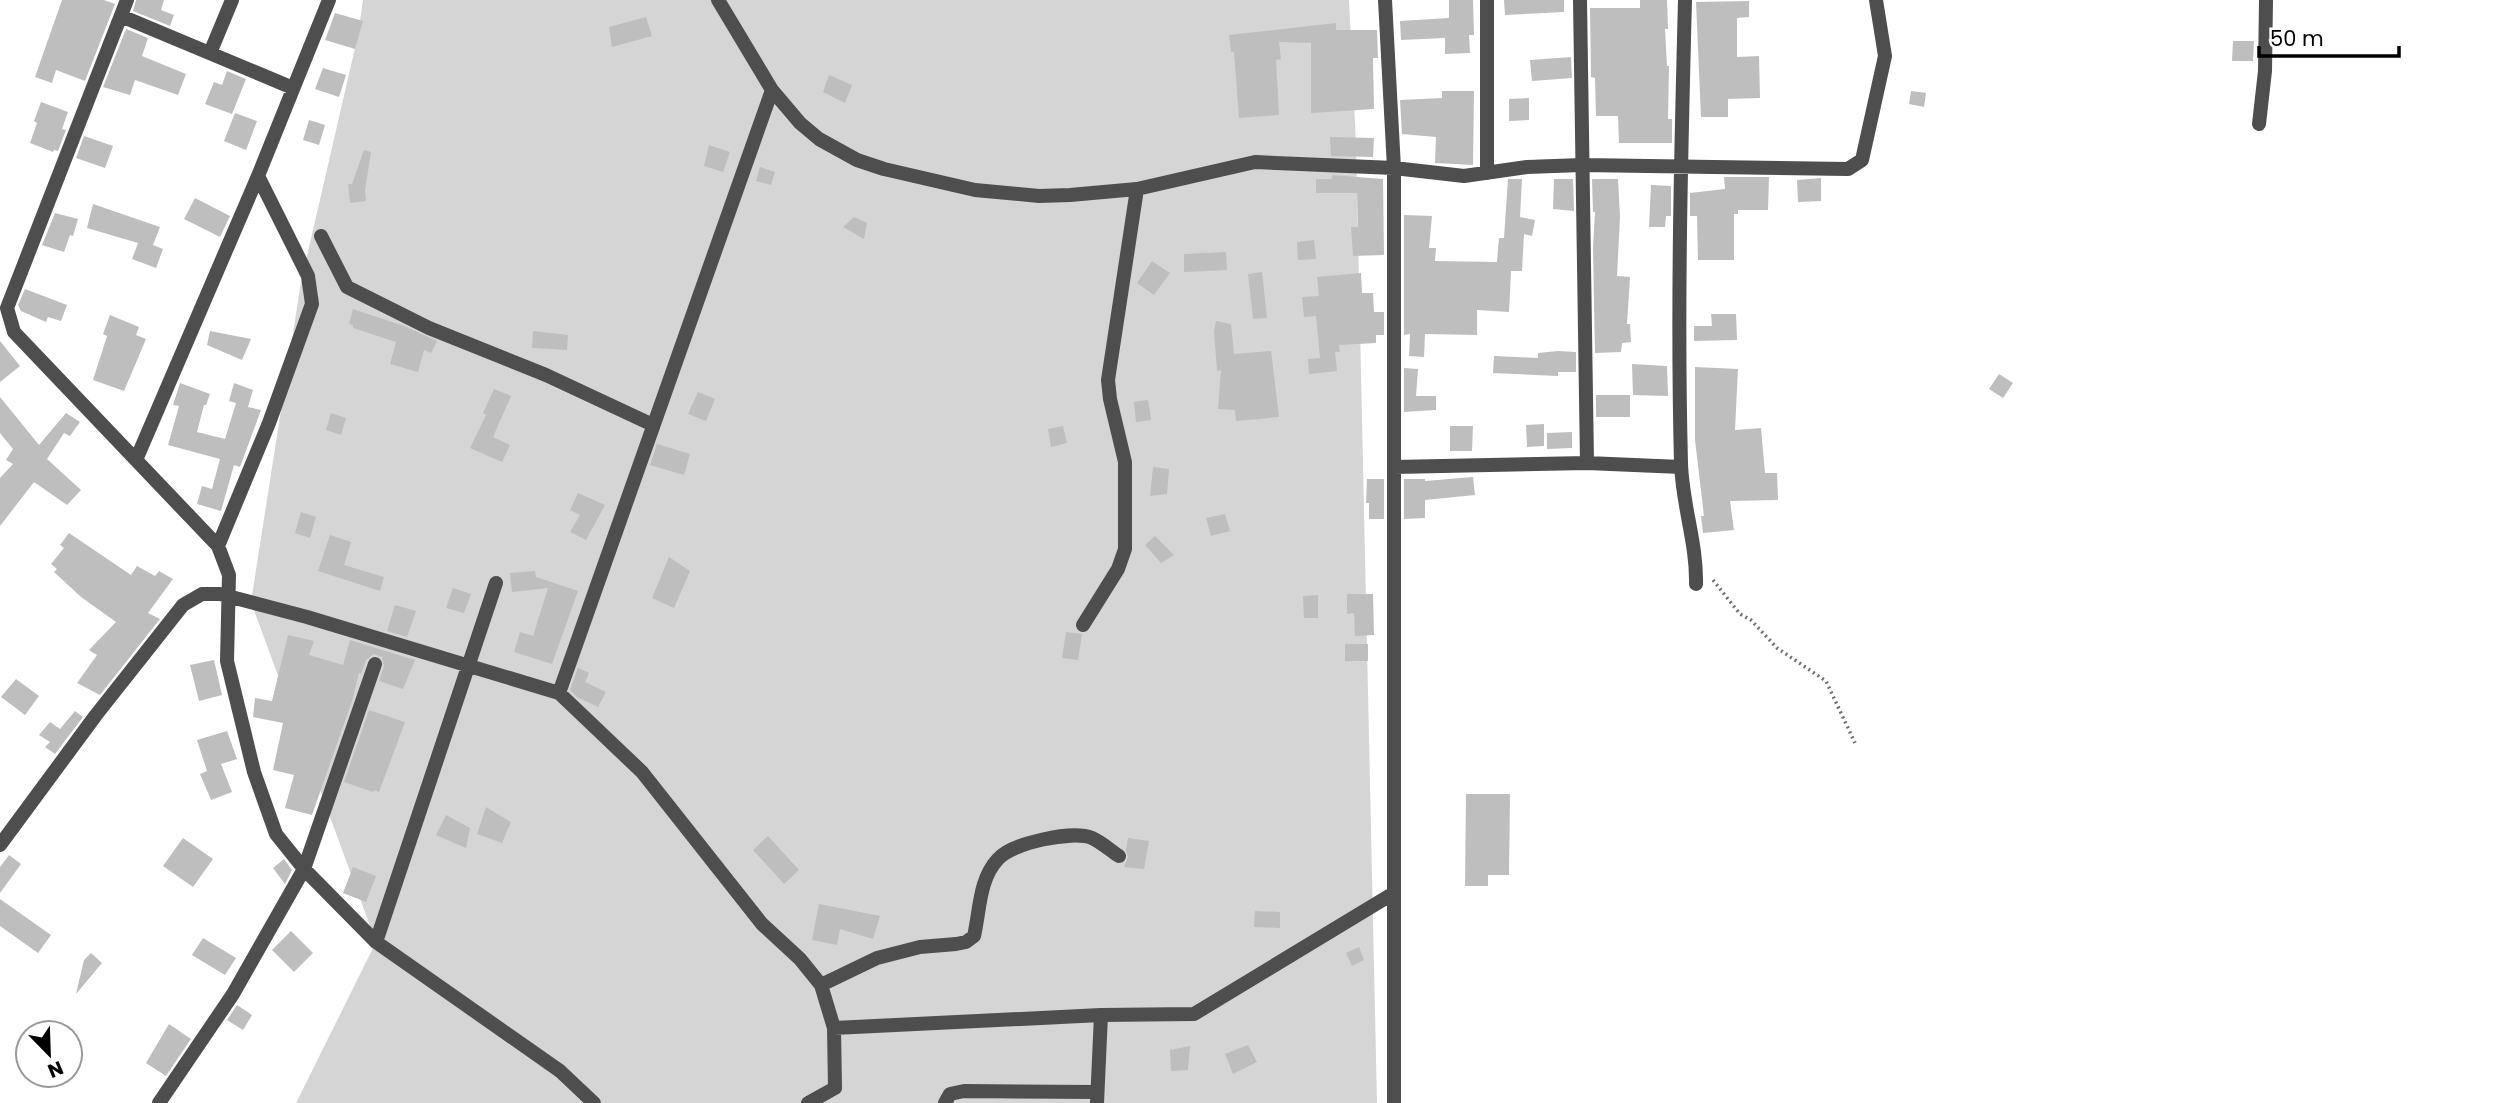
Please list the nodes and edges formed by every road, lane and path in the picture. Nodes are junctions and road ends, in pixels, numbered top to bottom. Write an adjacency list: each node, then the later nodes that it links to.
1 (128, 0): 11 (street)
2 (232, 0): 12 (street)
3 (328, 0): 13 (street)
4 (718, 0): 14 (street)
5 (1385, 0): 17 (street)
6 (1488, 0): 19 (street)
7 (1580, 0): 16 (street)
8 (1685, 0): 18 (street)
9 (1876, 0): 18 (street)
10 (2266, 0): 15 (street)
11 (121, 16): 12 (street); 24 (street)
12 (209, 54): 13 (street)
13 (293, 88): 20 (street)
14 (772, 90): 21 (street); 23 (street)
15 (2259, 124)
16 (1582, 165): 18 (street); 19 (street); 25 (street)
17 (1394, 168): 19 (street); 21 (street); 26 (street)
18 (1680, 168): 27 (street)
19 (1487, 173)
20 (258, 176): 24 (street); 28 (street)
21 (1136, 189): 33 (street)
22 (321, 236): 23 (street)
23 (653, 425): 36 (street)
24 (136, 460): 28 (street)
25 (1587, 463): 26 (street); 27 (street)
26 (1394, 467): 41 (street)
27 (1681, 467): 29 (street)
28 (218, 546): 32 (street)
29 (1696, 560): 31 (street); 37 (path)
30 (496, 583): 35 (street)
31 (1696, 584)
32 (229, 597): 35 (street); 38 (street); 40 (street)
33 (1083, 625)
34 (375, 664): 40 (street)
35 (467, 664): 36 (street); 42 (street)
36 (559, 692): 43 (street)
37 (1855, 743)
38 (0, 845)
39 (1119, 856): 43 (street)
40 (304, 869): 42 (street); 47 (street)
41 (1394, 893): 44 (street); 51 (street)
42 (376, 942): 48 (street)
43 (821, 985): 45 (street)
44 (1101, 1015): 45 (street); 46 (street)
45 (834, 1028): 49 (street)
46 (1097, 1098): 50 (street)
47 (159, 1103)
48 (594, 1103)
49 (808, 1103)
50 (945, 1103)
51 (1394, 1103)

